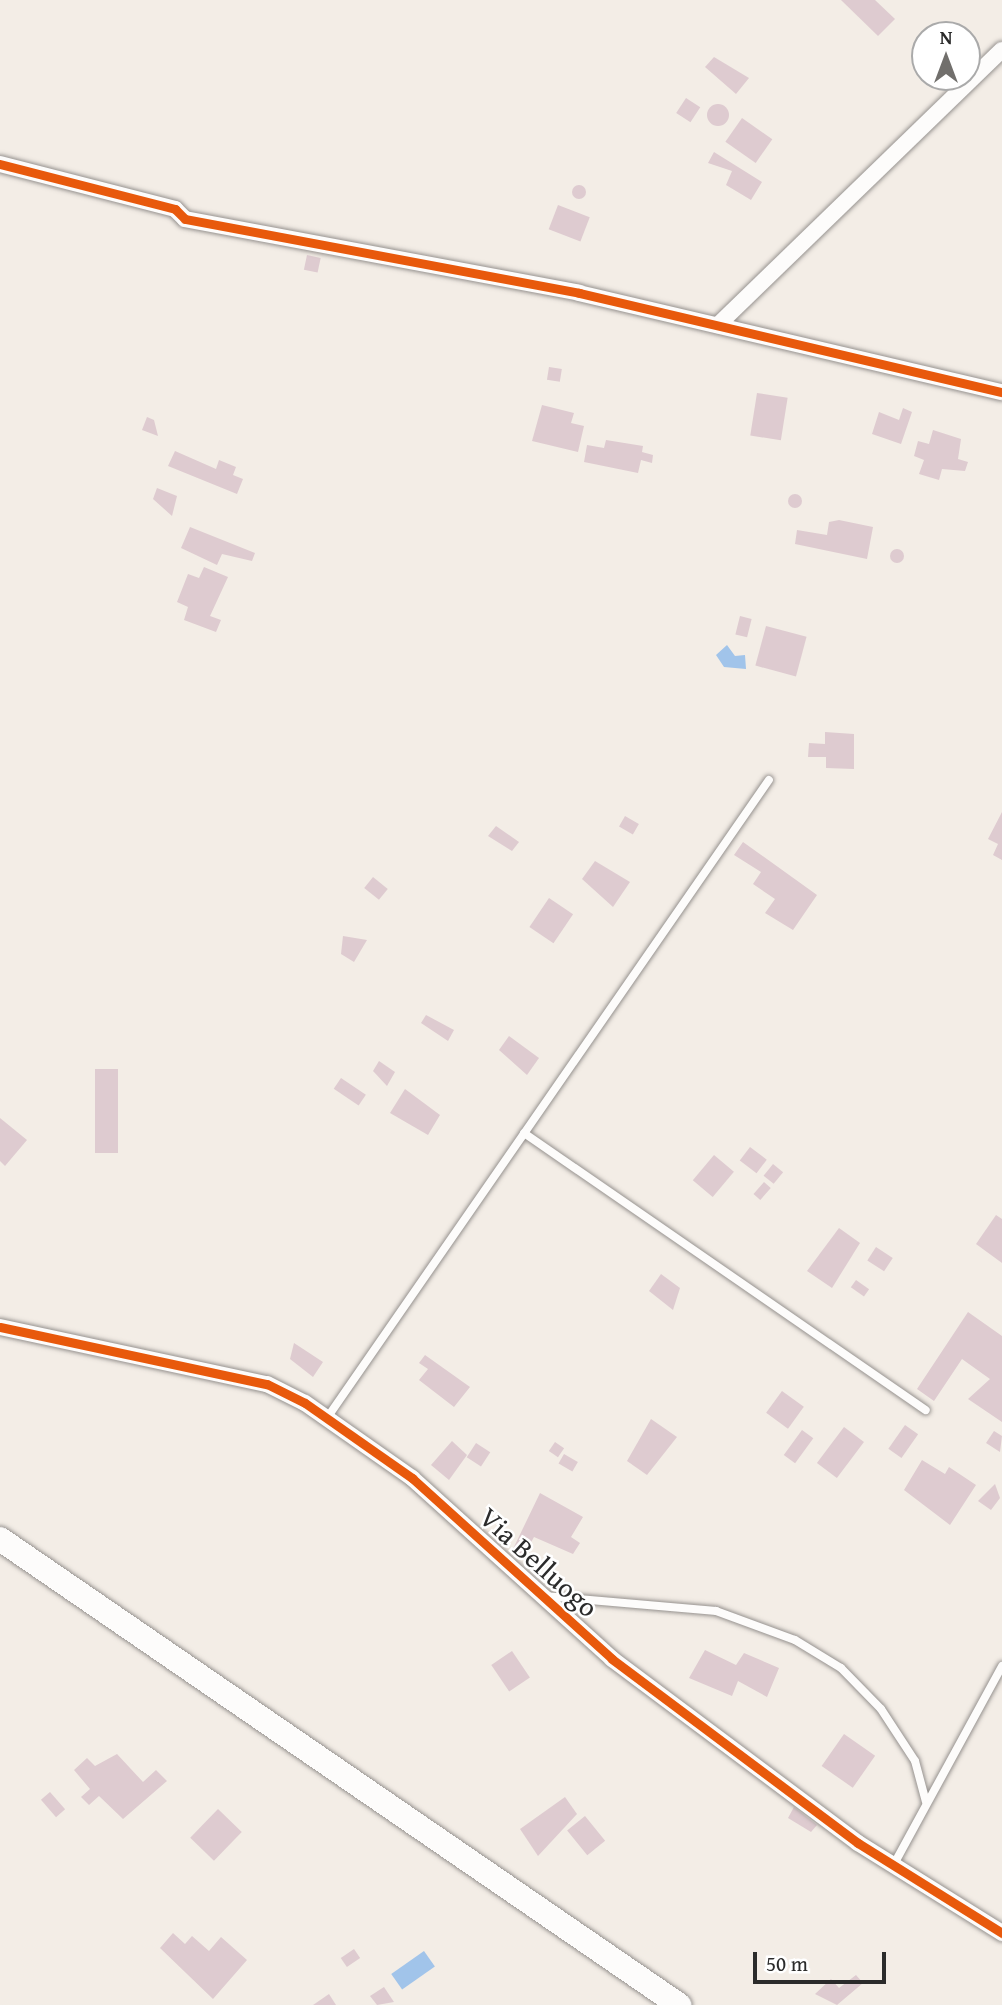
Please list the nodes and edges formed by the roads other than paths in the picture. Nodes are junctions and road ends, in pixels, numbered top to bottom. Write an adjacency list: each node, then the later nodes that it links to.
1 (1002, 50): 3 (street)
2 (0, 164): 3 (street)
3 (718, 325): 4 (street)
4 (1002, 392)
5 (769, 780): 6 (lane)
6 (524, 1133): 8 (lane); 9 (lane)
7 (0, 1327): 9 (street, Via Belluogo)
8 (926, 1410)
9 (327, 1418): 11 (street, Via Belluogo)
10 (0, 1539): 16 (main road)
11 (541, 1595): 13 (lane); 14 (street, Via Belluogo)
12 (1002, 1666): 13 (lane)
13 (926, 1802): 14 (lane)
14 (893, 1866): 15 (street, Via Belluogo)
15 (1002, 1933)
16 (679, 2005)

